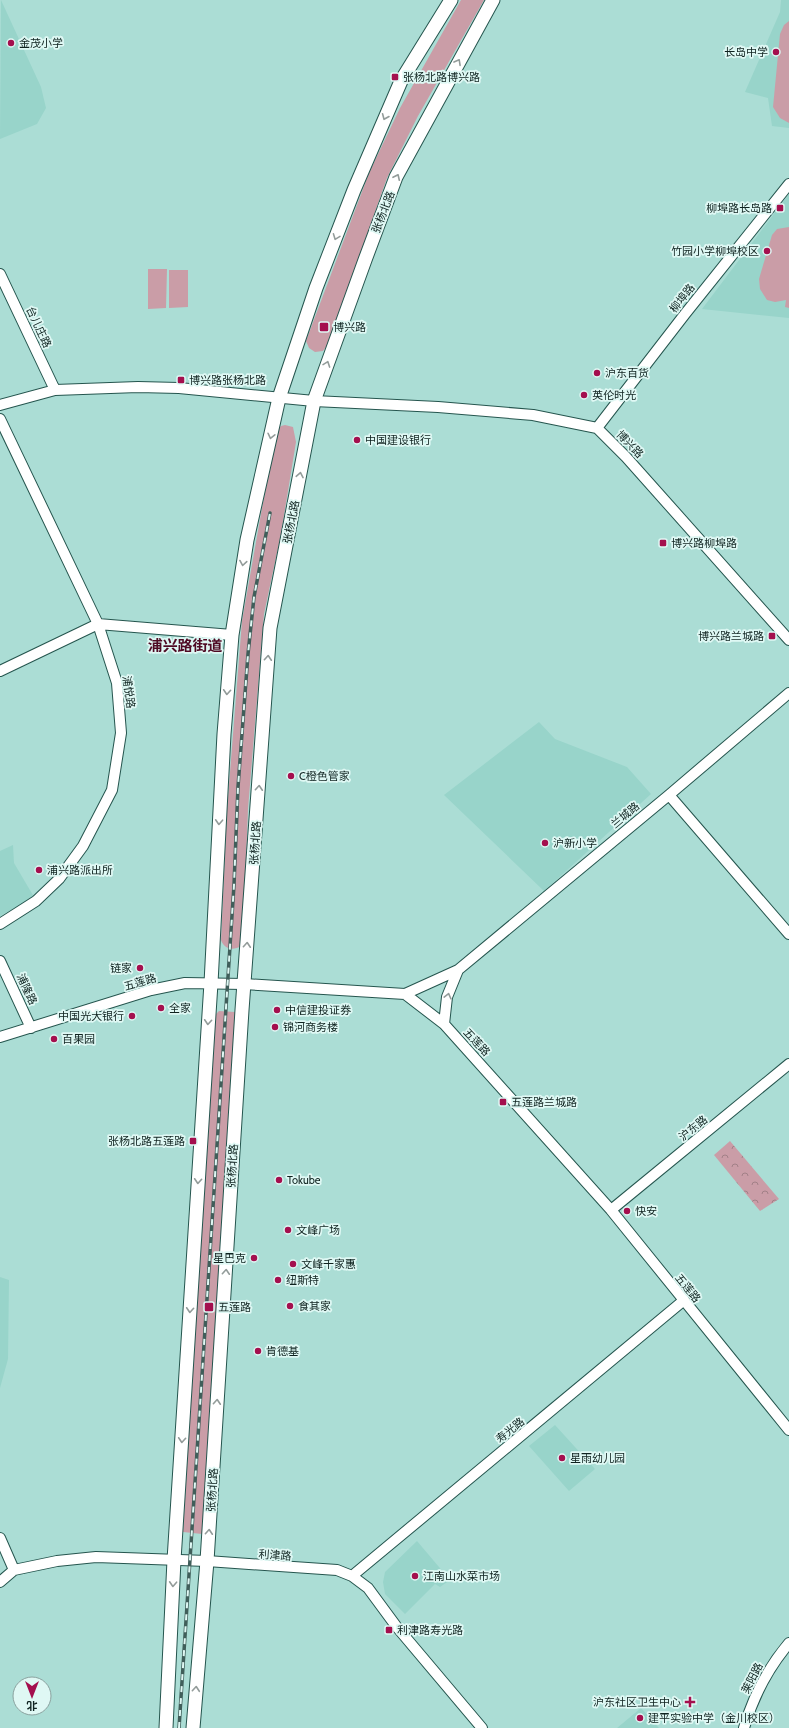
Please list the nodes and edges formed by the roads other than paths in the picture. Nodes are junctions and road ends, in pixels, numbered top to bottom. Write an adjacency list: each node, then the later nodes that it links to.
1 (451, 0): 6 (main road, one-way to 6)
2 (493, 0): 7 (main road, 张杨北路, one-way to 2)
3 (789, 184): 10 (street, 柳埠路)
4 (0, 274): 5 (street, 台儿庄路)
5 (56, 390): 6 (street); 8 (street)
6 (280, 398): 7 (street); 12 (main road, one-way to 12)
7 (314, 401): 10 (street); 22 (main road, 张杨北路, one-way to 7)
8 (0, 405)
9 (0, 419): 11 (street, 浦悦路)
10 (597, 428): 13 (street, 博兴路)
11 (98, 624): 12 (street); 14 (street); 17 (street, 浦悦路)
12 (232, 634): 21 (main road, one-way to 21)
13 (789, 640)
14 (0, 671)
15 (789, 693): 16 (street, 兰城路)
16 (669, 795): 18 (street); 20 (street, 兰城路)
17 (0, 924)
18 (789, 934)
19 (0, 961): 25 (street, 浦隆路)
20 (458, 970): 23 (street, 兰城路); 24 (street, 兰城路, one-way to 20)
21 (211, 983): 22 (street, 五莲路); 25 (street, 五莲路); 32 (main road, one-way to 32)
22 (244, 984): 23 (street, 五莲路); 33 (main road, 张杨北路, one-way to 22)
23 (405, 994): 24 (street, 五莲路)
24 (444, 1024): 28 (street, 五莲路)
25 (31, 1028): 26 (street, 五莲路)
26 (0, 1037)
27 (789, 1064): 28 (street, 沪东路)
28 (611, 1210): 29 (street, 五莲路)
29 (683, 1301): 30 (street, 五莲路); 35 (street, 寿光路)
30 (789, 1430)
31 (0, 1538): 34 (street)
32 (174, 1560): 33 (street, 利津路); 34 (street, 利津路); 38 (main road, one-way to 38)
33 (207, 1561): 35 (street, 利津路); 39 (main road, 张杨北路, one-way to 33)
34 (14, 1570): 36 (street, 利津路)
35 (352, 1576): 40 (street, 利津路)
36 (0, 1582)
37 (789, 1643): 41 (street, 莱阳路)
38 (166, 1728)
39 (193, 1728)
40 (482, 1728)
41 (744, 1728)

